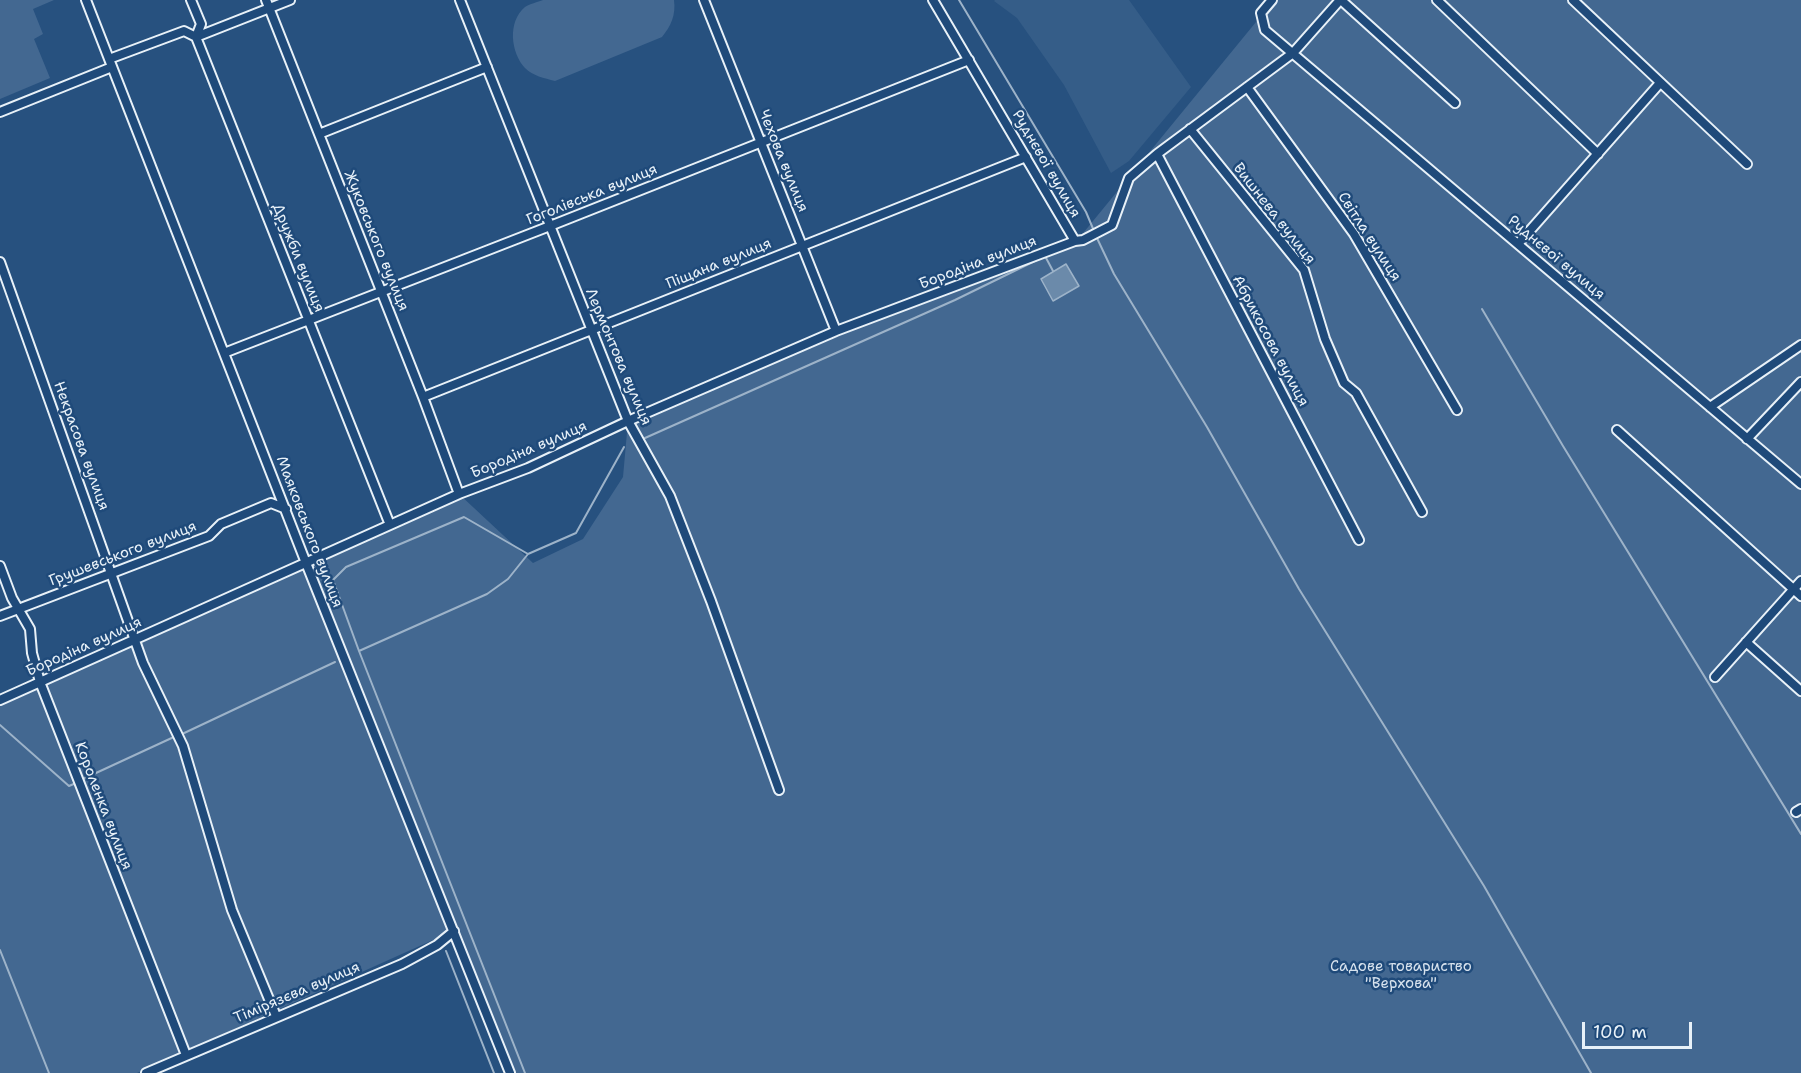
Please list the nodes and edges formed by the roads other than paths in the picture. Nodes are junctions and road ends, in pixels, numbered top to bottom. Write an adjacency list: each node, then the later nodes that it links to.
1 (86, 0): 15 (street, Маяковського вулиця)
2 (191, 0): 12 (street, Дружби вулиця)
3 (290, 0): 11 (street)
4 (460, 0): 16 (street, Лермонтова вулиця)
5 (704, 0): 23 (street, Чехова вулиця)
6 (933, 0): 14 (street, Руднєвої вулиця)
7 (1272, 0): 13 (street, Руднєвої вулиця)
8 (1341, 0): 13 (street); 19 (street)
9 (1437, 0): 25 (street)
10 (1573, 0): 17 (street)
11 (267, 4): 12 (street); 22 (street, Жуковського вулиця)
12 (196, 37): 15 (street); 34 (street, Дружби вулиця)
13 (1293, 52): 18 (street); 30 (street, Руднєвої вулиця)
14 (969, 60): 23 (street, Гоголівська вулиця); 26 (street, Руднєвої вулиця)
15 (111, 63): 20 (street); 38 (street, Маяковського вулиця)
16 (487, 67): 22 (street); 28 (street, Лермонтова вулиця)
17 (1660, 83): 25 (street); 27 (street)
18 (1246, 87): 21 (street); 42 (street, Світла вулиця)
19 (1455, 103)
20 (0, 112)
21 (1190, 129): 24 (street); 49 (street, Вишнева вулиця)
22 (319, 134): 33 (street, Жуковського вулиця)
23 (761, 142): 28 (street, Гоголівська вулиця); 31 (street, Чехова вулиця)
24 (1156, 154): 29 (street); 51 (street, Абрикосова вулиця)
25 (1598, 154): 30 (street)
26 (1026, 157): 29 (street, Руднєвої вулиця); 31 (street, Піщана вулиця)
27 (1747, 164)
28 (550, 226): 33 (street, Гоголівська вулиця); 35 (street, Лермонтова вулиця)
29 (1079, 241): 36 (street, Бородіна вулиця)
30 (1518, 244): 41 (street, Руднєвої вулиця)
31 (802, 246): 35 (street, Піщана вулиця); 36 (street, Чехова вулиця)
32 (0, 262): 54 (street, Некрасова вулиця)
33 (382, 292): 34 (street, Гоголівська вулиця); 40 (street, Жуковського вулиця)
34 (309, 320): 38 (street, Гоголівська вулиця); 50 (street, Дружби вулиця)
35 (592, 329): 40 (street, Піщана вулиця); 43 (street, Лермонтова вулиця)
36 (836, 332): 43 (street, Бородіна вулиця)
37 (1801, 345): 41 (street)
38 (224, 353): 48 (street, Маяковського вулиця)
39 (1799, 388): 45 (street)
40 (423, 397): 47 (street, Жуковського вулиця)
41 (1710, 407): 45 (street, Руднєвої вулиця)
42 (1457, 410)
43 (628, 421): 47 (street, Бородіна вулиця); 66 (street, Лермонтова вулиця)
44 (1617, 430): 56 (street)
45 (1747, 439): 46 (street, Руднєвої вулиця)
46 (1801, 484)
47 (459, 494): 50 (street, Бородіна вулиця)
48 (286, 509): 52 (street, Маяковського вулиця); 54 (street, Грушевського вулиця)
49 (1422, 512)
50 (390, 525): 52 (street, Бородіна вулиця)
51 (1359, 540)
52 (306, 562): 60 (street, Бородіна вулиця); 67 (street, Маяковського вулиця)
53 (0, 566): 58 (street, Короленка вулиця)
54 (112, 572): 58 (street, Грушевського вулиця); 60 (street, Некрасова вулиця)
55 (1801, 581): 56 (street)
56 (1794, 589): 57 (street); 61 (street)
57 (1801, 596)
58 (19, 609): 59 (street, Грушевського вулиця); 63 (street, Короленка вулиця)
59 (0, 616)
60 (136, 639): 63 (street, Бородіна вулиця); 68 (street, Некрасова вулиця)
61 (1746, 642): 62 (street); 64 (street)
62 (1715, 677)
63 (40, 682): 65 (street, Бородіна вулиця); 69 (street, Короленка вулиця)
64 (1801, 691)
65 (0, 700)
66 (779, 790)
67 (454, 931): 68 (street, Тімірязєва вулиця); 71 (street, Маяковського вулиця)
68 (276, 1016): 69 (street, Тімірязєва вулиця)
69 (186, 1055): 70 (street, Тімірязєва вулиця)
70 (146, 1073)
71 (510, 1073)

